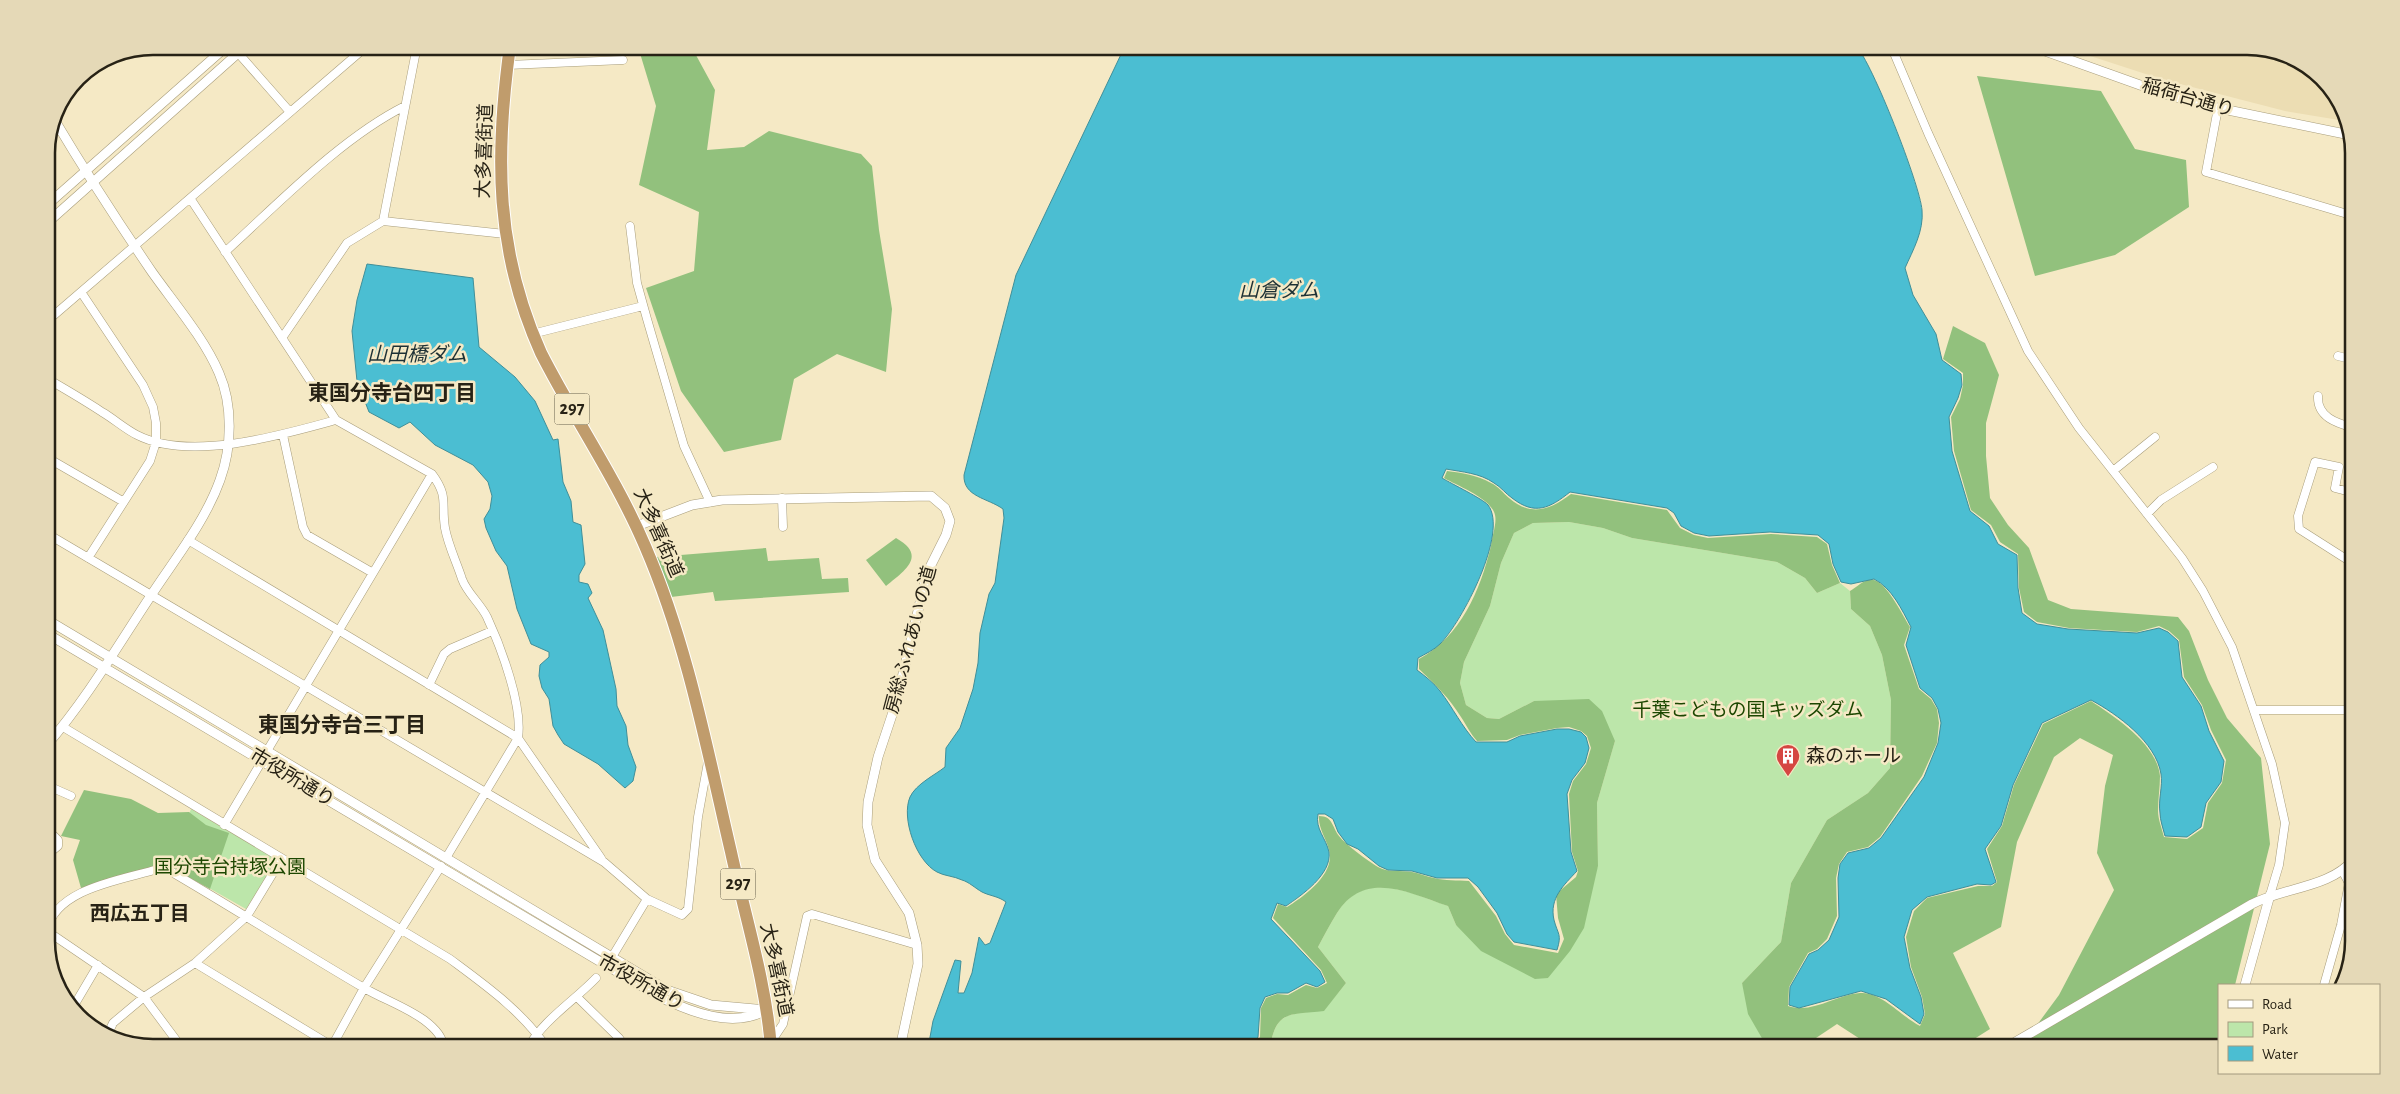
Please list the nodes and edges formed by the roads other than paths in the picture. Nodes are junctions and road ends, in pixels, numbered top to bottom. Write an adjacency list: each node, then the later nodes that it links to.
1 (217, 55): 16 (street)
2 (231, 55): 17 (street)
3 (240, 55): 13 (street)
4 (356, 55): 13 (street)
5 (415, 55): 11 (street)
6 (508, 55): 10 (highway, 大多喜街道 / 297)
7 (1895, 55): 44 (street)
8 (2056, 55): 12 (street, 稲荷台通り)
9 (623, 60): 10 (street)
10 (507, 64): 24 (highway, 大多喜街道 / 297)
11 (405, 106): 22 (street); 26 (street)
12 (2218, 108): 15 (street, 稲荷台通り); 20 (street)
13 (290, 112): 19 (street)
14 (59, 126): 16 (street)
15 (2343, 134)
16 (86, 171): 17 (street); 18 (street)
17 (94, 183): 21 (street); 25 (street)
18 (55, 198)
19 (190, 198): 25 (street); 26 (street)
20 (2345, 213)
21 (55, 216)
22 (383, 221): 24 (street); 31 (street)
23 (630, 226): 28 (street)
24 (505, 234): 30 (highway, 大多喜街道 / 297)
25 (134, 246): 27 (street); 41 (street)
26 (225, 252): 31 (street)
27 (81, 292): 29 (street); 40 (street)
28 (643, 306): 30 (street); 49 (street)
29 (55, 314)
30 (532, 334): 51 (highway, 大多喜街道 / 297)
31 (282, 338): 36 (street)
32 (2338, 356): 33 (street)
33 (2345, 358)
34 (55, 384): 40 (street)
35 (2318, 396): 37 (street)
36 (336, 420): 38 (street); 45 (street)
37 (2345, 425)
38 (283, 435): 41 (street); 57 (street)
39 (2155, 437): 44 (street)
40 (156, 442): 41 (street); 48 (street)
41 (228, 444): 54 (street)
42 (55, 462): 48 (street)
43 (2213, 467): 50 (street)
44 (2113, 471): 50 (street)
45 (432, 474): 57 (street); 61 (street)
46 (2345, 491): 56 (street)
47 (782, 498): 49 (street, 房総ふれあいの道); 52 (street); 95 (street, 房総ふれあいの道)
48 (124, 502): 55 (street)
49 (710, 502): 51 (street, 房総ふれあいの道)
50 (2147, 514): 67 (street)
51 (636, 526): 73 (highway, 大多喜街道 / 297)
52 (783, 528)
53 (55, 538): 55 (street)
54 (188, 540): 58 (street); 60 (street)
55 (88, 558): 58 (street)
56 (2345, 558)
57 (373, 574): 60 (street)
58 (151, 595): 63 (street); 66 (street)
59 (55, 624): 63 (street, 市役所通り)
60 (339, 630): 65 (street); 66 (street)
61 (492, 631): 65 (street); 71 (street)
62 (55, 638): 64 (street, 市役所通り)
63 (110, 657): 64 (street); 72 (street, 市役所通り)
64 (104, 667): 69 (street); 74 (street, 市役所通り)
65 (429, 685): 71 (street)
66 (306, 686): 72 (street); 76 (street)
67 (2255, 710): 68 (street); 88 (street)
68 (2345, 710)
69 (63, 727): 70 (street); 78 (street)
70 (55, 736)
71 (518, 738): 76 (street); 83 (street)
72 (267, 751): 81 (street, 市役所通り)
73 (709, 759): 89 (street); 106 (highway, 大多喜街道 / 297)
74 (262, 761): 78 (street); 84 (street, 市役所通り)
75 (55, 789): 77 (street)
76 (485, 792): 81 (street); 83 (street)
77 (71, 796)
78 (224, 825): 82 (street)
79 (55, 837): 80 (street)
80 (55, 848)
81 (446, 858): 96 (street, 市役所通り)
82 (281, 860): 92 (street); 93 (street)
83 (604, 862): 89 (street)
84 (441, 866): 93 (street); 106 (street, 市役所通り)
85 (2345, 867): 86 (street)
86 (2342, 870): 87 (street); 88 (street)
87 (2345, 876)
88 (2270, 895): 100 (street); 119 (street)
89 (647, 899): 96 (street)
90 (2345, 904): 101 (street)
91 (55, 912): 92 (street)
92 (247, 916): 97 (street); 102 (street)
93 (401, 929): 102 (street); 108 (street)
94 (55, 936): 98 (street)
95 (917, 945): 117 (street); 118 (street, 房総ふれあいの道)
96 (612, 957): 106 (street, 市役所通り)
97 (195, 963): 103 (street); 110 (street)
98 (98, 965): 103 (street); 105 (street)
99 (596, 978): 104 (street)
100 (2244, 984)
101 (2324, 984)
102 (364, 988): 111 (street); 112 (street)
103 (144, 997): 107 (street); 109 (street)
104 (578, 998): 108 (street); 115 (street)
105 (76, 1002)
106 (766, 1010): 116 (highway, 大多喜街道 / 297)
107 (110, 1029)
108 (536, 1032): 113 (street); 114 (street)
109 (175, 1039)
110 (319, 1039)
111 (336, 1039)
112 (440, 1039)
113 (532, 1039)
114 (541, 1039)
115 (620, 1039)
116 (770, 1039)
117 (774, 1039)
118 (902, 1039)
119 (2021, 1039)

